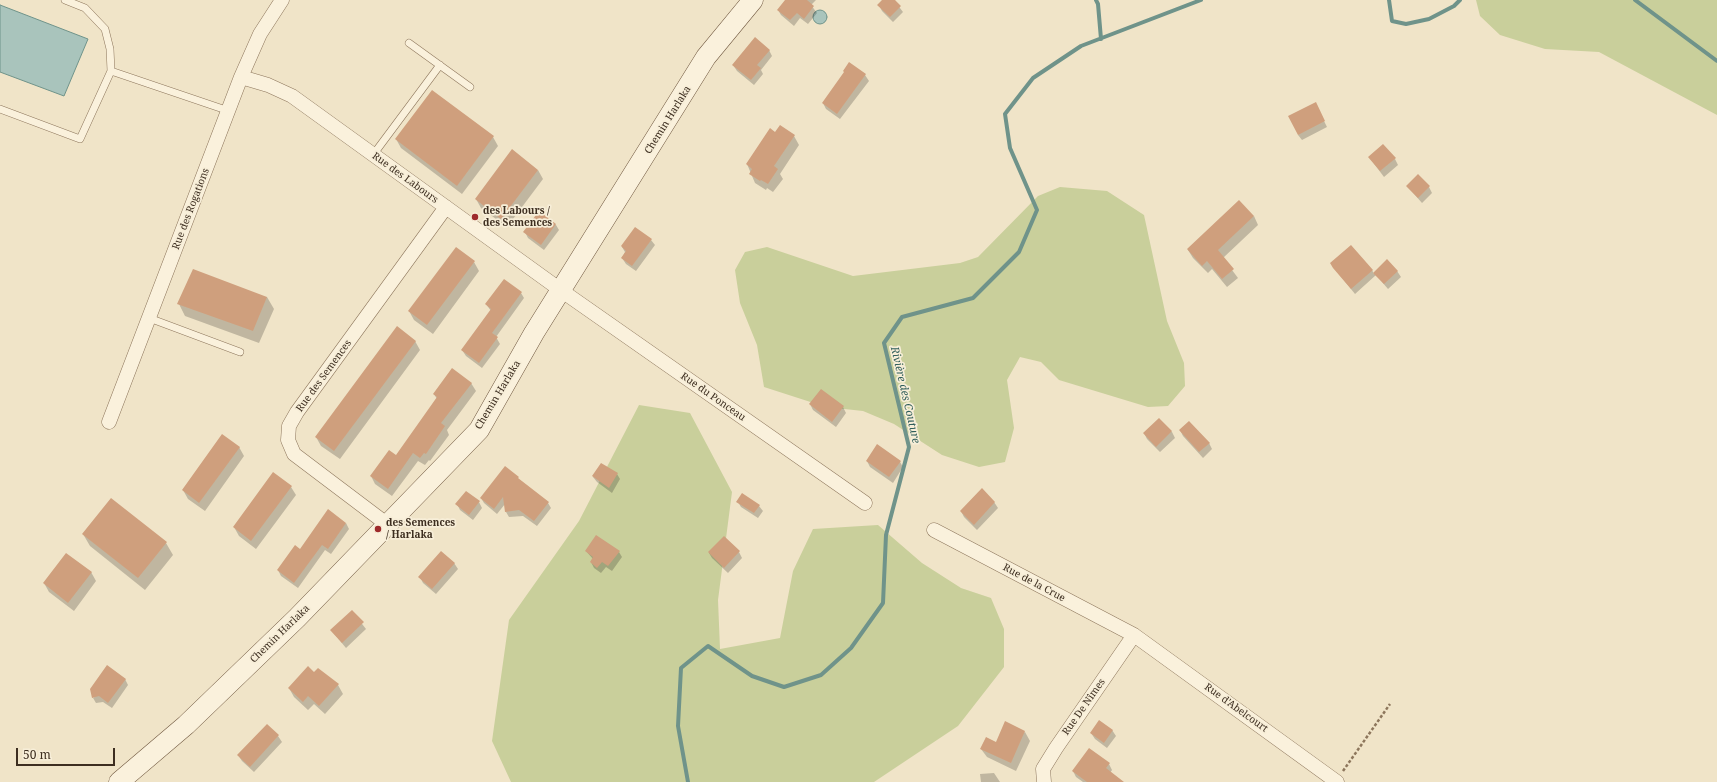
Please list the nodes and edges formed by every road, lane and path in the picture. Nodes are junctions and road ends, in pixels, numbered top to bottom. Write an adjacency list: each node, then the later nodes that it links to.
1 (65, 0): 6 (lane)
2 (282, 0): 7 (street, Rue des Rogations)
3 (753, 0): 13 (street, Chemin Harlaka)
4 (409, 43): 5 (lane)
5 (440, 65): 8 (lane); 11 (lane)
6 (111, 71): 9 (lane); 10 (lane)
7 (242, 77): 10 (street, Rue des Rogations); 11 (street, Rue des Labours)
8 (470, 87)
9 (0, 109)
10 (229, 111): 14 (street, Rue des Rogations)
11 (373, 155): 12 (street, Rue des Labours)
12 (446, 207): 13 (street, Rue des Labours); 18 (street, Rue des Semences)
13 (562, 291): 17 (street, Rue du Ponceau); 18 (street, Chemin Harlaka)
14 (149, 318): 15 (lane); 16 (street, Rue des Rogations)
15 (240, 352)
16 (109, 422)
17 (865, 502)
18 (388, 525): 22 (street, Chemin Harlaka)
19 (934, 530): 20 (street, Rue de la Crue)
20 (1134, 635): 23 (street, Rue De Nîmes); 24 (street, Rue d'Abelcourt)
21 (1390, 704): 24 (path)
22 (119, 782)
23 (1044, 782)
24 (1337, 782)

